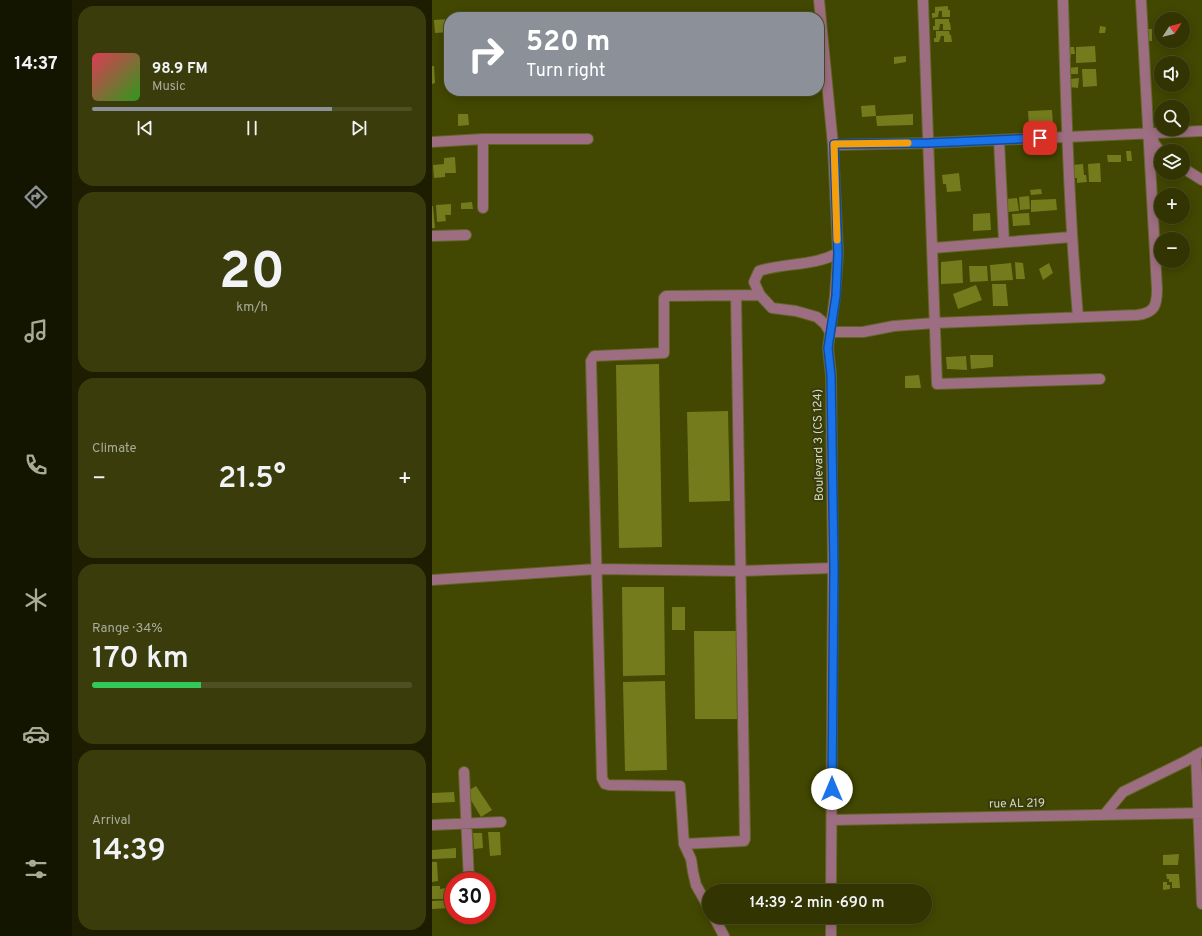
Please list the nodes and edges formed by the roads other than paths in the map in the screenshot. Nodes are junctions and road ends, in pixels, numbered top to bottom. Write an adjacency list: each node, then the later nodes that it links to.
1 (819, 0): 5 (street, Boulevard 3 (CS 124))
2 (923, 0): 14 (street)
3 (1063, 0): 9 (street)
4 (1141, 0): 8 (street)
5 (820, 12)
6 (824, 48): 15 (street, Boulevard 3 (CS 124))
7 (1202, 131): 8 (street)
8 (1149, 133): 9 (street); 16 (street); 28 (street)
9 (1066, 137): 12 (street); 22 (street)
10 (483, 139): 11 (street); 13 (street); 19 (street)
11 (588, 139)
12 (999, 140): 14 (street); 23 (street)
13 (432, 142)
14 (929, 143): 15 (street); 24 (street)
15 (834, 144): 25 (street, Boulevard 3 (CS 124))
16 (1155, 144)
17 (1190, 172): 18 (street)
18 (1202, 180)
19 (483, 208)
20 (466, 235): 21 (street)
21 (432, 236)
22 (1071, 237): 23 (street); 28 (street)
23 (1004, 242): 24 (street)
24 (933, 248): 29 (street)
25 (838, 253): 26 (street); 30 (street, Boulevard 3 (CS 124))
26 (760, 295): 27 (street); 30 (street)
27 (736, 296): 33 (street); 34 (street)
28 (1078, 317): 29 (street)
29 (935, 323): 30 (street); 31 (street)
30 (830, 332): 32 (street, Boulevard 3 (CS 124))
31 (1100, 378)
32 (834, 568): 34 (street); 40 (street, Boulevard 3 (CS 124))
33 (596, 569): 34 (street); 35 (street); 44 (street)
34 (741, 571): 44 (street)
35 (432, 580)
36 (1200, 753): 38 (street); 39 (street)
37 (464, 772): 42 (street)
38 (1200, 813): 39 (street, rue AL 219); 47 (street)
39 (1104, 815): 40 (street, rue AL 219)
40 (832, 820): 46 (street, Boulevard 3 (CS 124))
41 (501, 822): 42 (street)
42 (466, 823): 43 (street); 45 (street)
43 (432, 825)
44 (684, 844): 48 (street)
45 (469, 872)
46 (831, 884)
47 (1202, 889): 49 (street)
48 (702, 896)
49 (1202, 904)
50 (718, 924): 52 (street)
51 (831, 924): 53 (street)
52 (724, 936)
53 (831, 936)

